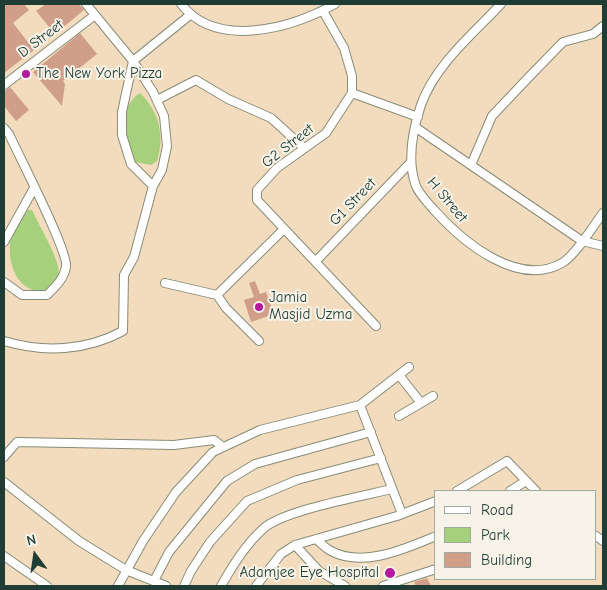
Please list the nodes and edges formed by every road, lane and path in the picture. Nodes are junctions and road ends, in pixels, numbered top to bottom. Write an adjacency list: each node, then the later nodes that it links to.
1 (86, 4): 6 (street)
2 (181, 4): 7 (street)
3 (335, 4): 5 (street)
4 (501, 4): 13 (street, H Street)
5 (323, 11): 7 (street); 11 (street)
6 (95, 15): 9 (street); 10 (street, D Street)
7 (190, 15): 9 (street)
8 (603, 26): 18 (street)
9 (133, 61): 12 (street); 19 (street)
10 (4, 85)
11 (352, 93): 13 (street); 16 (street, G2 Street)
12 (157, 100): 16 (street); 19 (street)
13 (418, 117): 14 (street, H Street)
14 (416, 126): 17 (street, H Street); 18 (street)
15 (4, 128): 20 (street)
16 (304, 148): 22 (street, G2 Street)
17 (410, 162): 23 (street, H Street); 26 (street, G1 Street)
18 (471, 165): 23 (street)
19 (153, 186): 31 (street)
20 (34, 188): 24 (street); 27 (street)
21 (603, 213): 23 (street, H Street)
22 (284, 229): 26 (street, G2 Street); 29 (street)
23 (582, 241): 25 (street)
24 (4, 242)
25 (603, 246)
26 (316, 261): 30 (street, G2 Street)
27 (4, 282)
28 (165, 283): 29 (street)
29 (217, 295): 32 (street)
30 (376, 326)
31 (4, 341)
32 (259, 342)
33 (409, 367): 34 (street)
34 (399, 375): 36 (street); 37 (street)
35 (432, 396): 36 (street)
36 (421, 403): 38 (street)
37 (360, 404): 39 (street); 40 (street)
38 (398, 416)
39 (371, 432): 42 (street); 57 (street)
40 (222, 447): 41 (street); 55 (street)
41 (4, 457)
42 (381, 458): 45 (street); 61 (street)
43 (526, 480): 46 (street); 47 (street); 48 (street)
44 (4, 482): 55 (street)
45 (392, 489): 50 (street); 62 (street)
46 (459, 490)
47 (511, 490)
48 (535, 490)
49 (434, 502): 50 (street)
50 (402, 514): 52 (street)
51 (434, 537): 52 (street)
52 (316, 539): 53 (street)
53 (295, 545): 63 (street); 64 (street)
54 (4, 556): 58 (street)
55 (126, 570): 57 (street); 59 (street)
56 (434, 570): 65 (street)
57 (154, 581): 60 (street)
58 (47, 586)
59 (118, 586)
60 (166, 586)
61 (184, 586)
62 (221, 586)
63 (256, 586)
64 (345, 586)
65 (383, 586)

